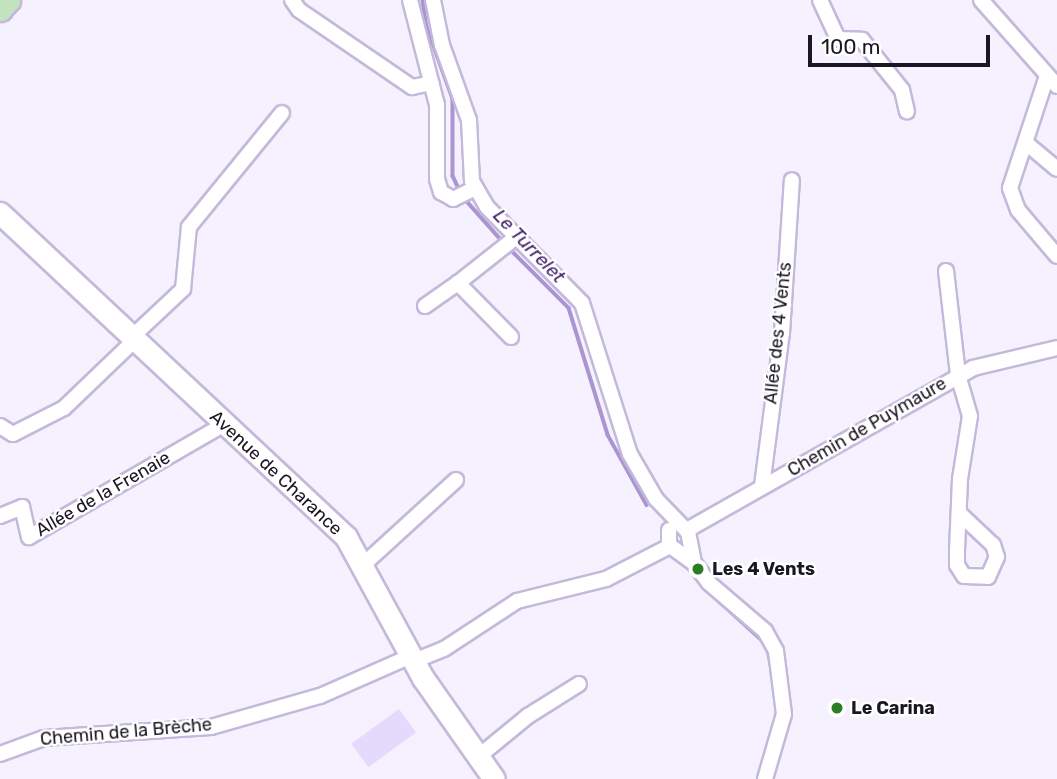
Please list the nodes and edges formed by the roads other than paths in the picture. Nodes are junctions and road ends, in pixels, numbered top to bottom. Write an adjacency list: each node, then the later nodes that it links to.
1 (8, 0): 7 (main road)
2 (292, 0): 9 (street)
3 (410, 0): 9 (street)
4 (433, 0): 15 (street)
5 (820, 0): 10 (street)
6 (981, 0): 8 (street)
7 (0, 9)
8 (1052, 82): 12 (street)
9 (432, 83): 15 (street)
10 (907, 111)
11 (282, 113): 22 (street)
12 (1026, 143): 13 (street); 18 (street)
13 (1057, 169)
14 (792, 180): 29 (street, Allée des 4 Vents)
15 (473, 190): 17 (street)
16 (0, 213): 22 (street, Avenue de Charance)
17 (509, 243): 20 (street); 32 (street)
18 (1057, 256)
19 (946, 271): 25 (street)
20 (458, 283): 21 (street); 23 (street)
21 (425, 306)
22 (134, 337): 26 (street, Avenue de Charance); 27 (street)
23 (511, 337)
24 (1057, 348): 25 (street, Chemin de Puymaure)
25 (958, 375): 29 (street, Chemin de Puymaure); 30 (street)
26 (223, 425): 31 (street, Allée de la Frenaie); 33 (street, Avenue de Charance)
27 (0, 426)
28 (456, 480): 33 (street)
29 (762, 486): 32 (street, Chemin de Puymaure)
30 (958, 513)
31 (0, 516)
32 (679, 538): 34 (street, Chemin de la Brèche); 39 (street)
33 (363, 565): 34 (street, Avenue de Charance)
34 (413, 658): 36 (street, Chemin de la Brèche); 37 (street, Avenue de Charance)
35 (579, 684): 37 (street)
36 (0, 754)
37 (478, 757): 38 (street, Avenue de Charance)
38 (494, 779)
39 (765, 779)

